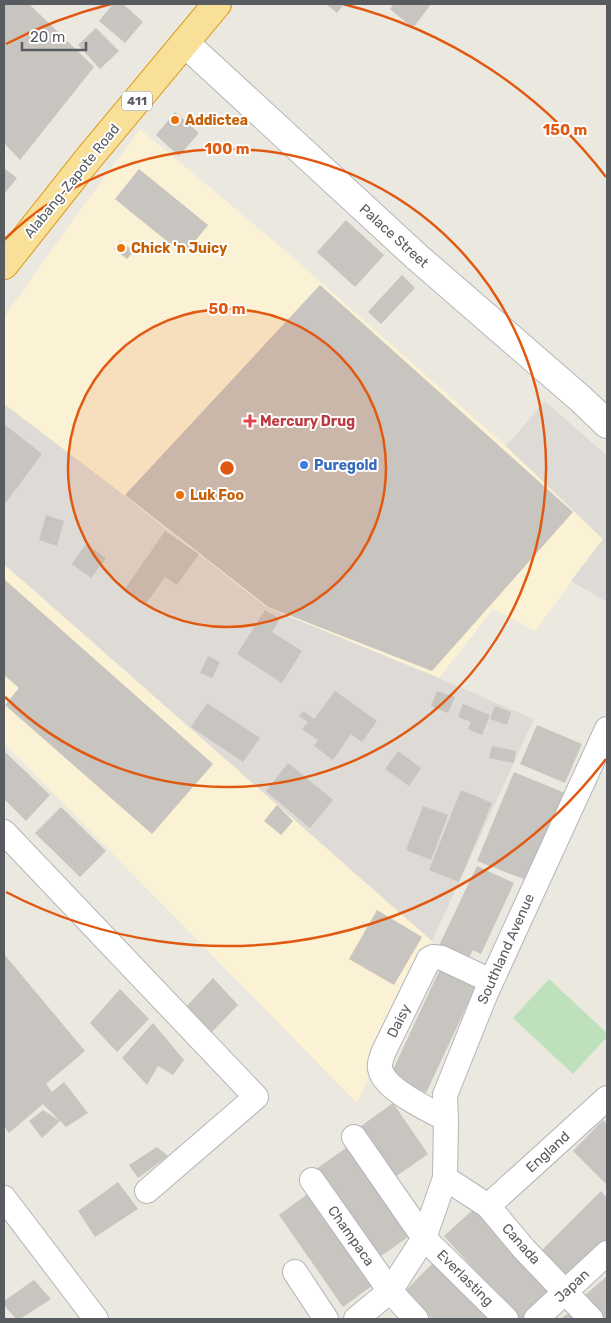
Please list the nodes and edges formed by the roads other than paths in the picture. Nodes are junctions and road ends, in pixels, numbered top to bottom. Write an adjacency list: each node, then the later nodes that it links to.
1 (216, 4): 2 (highway, Alabang-Zapote Road / 411)
2 (185, 43): 3 (highway, Alabang-Zapote Road / 411); 4 (street, Palace Street)
3 (4, 265)
4 (607, 424)
5 (607, 729): 7 (street, Southland Avenue)
6 (4, 832): 13 (street)
7 (491, 981): 9 (street, Southland Avenue); 9 (street, Daisy)
8 (604, 1107): 15 (street, England)
9 (446, 1119): 11 (street, Southland Avenue)
10 (354, 1137): 16 (street, Everlasting)
11 (445, 1178): 15 (street, Canada); 16 (street, Southland Avenue)
12 (312, 1180): 19 (street, Champaca)
13 (147, 1191)
14 (4, 1198): 21 (street)
15 (488, 1206): 20 (street, Canada)
16 (424, 1238): 19 (street, Southland Avenue); 25 (street, Everlasting)
17 (607, 1253): 20 (street, Japan)
18 (295, 1272): 22 (street)
19 (390, 1291): 23 (street, Southland Avenue); 24 (street, Champaca)
20 (566, 1292): 26 (street, Japan); 27 (street, Canada)
21 (96, 1319)
22 (326, 1319)
23 (356, 1319)
24 (416, 1319)
25 (506, 1319)
26 (536, 1319)
27 (591, 1319)

